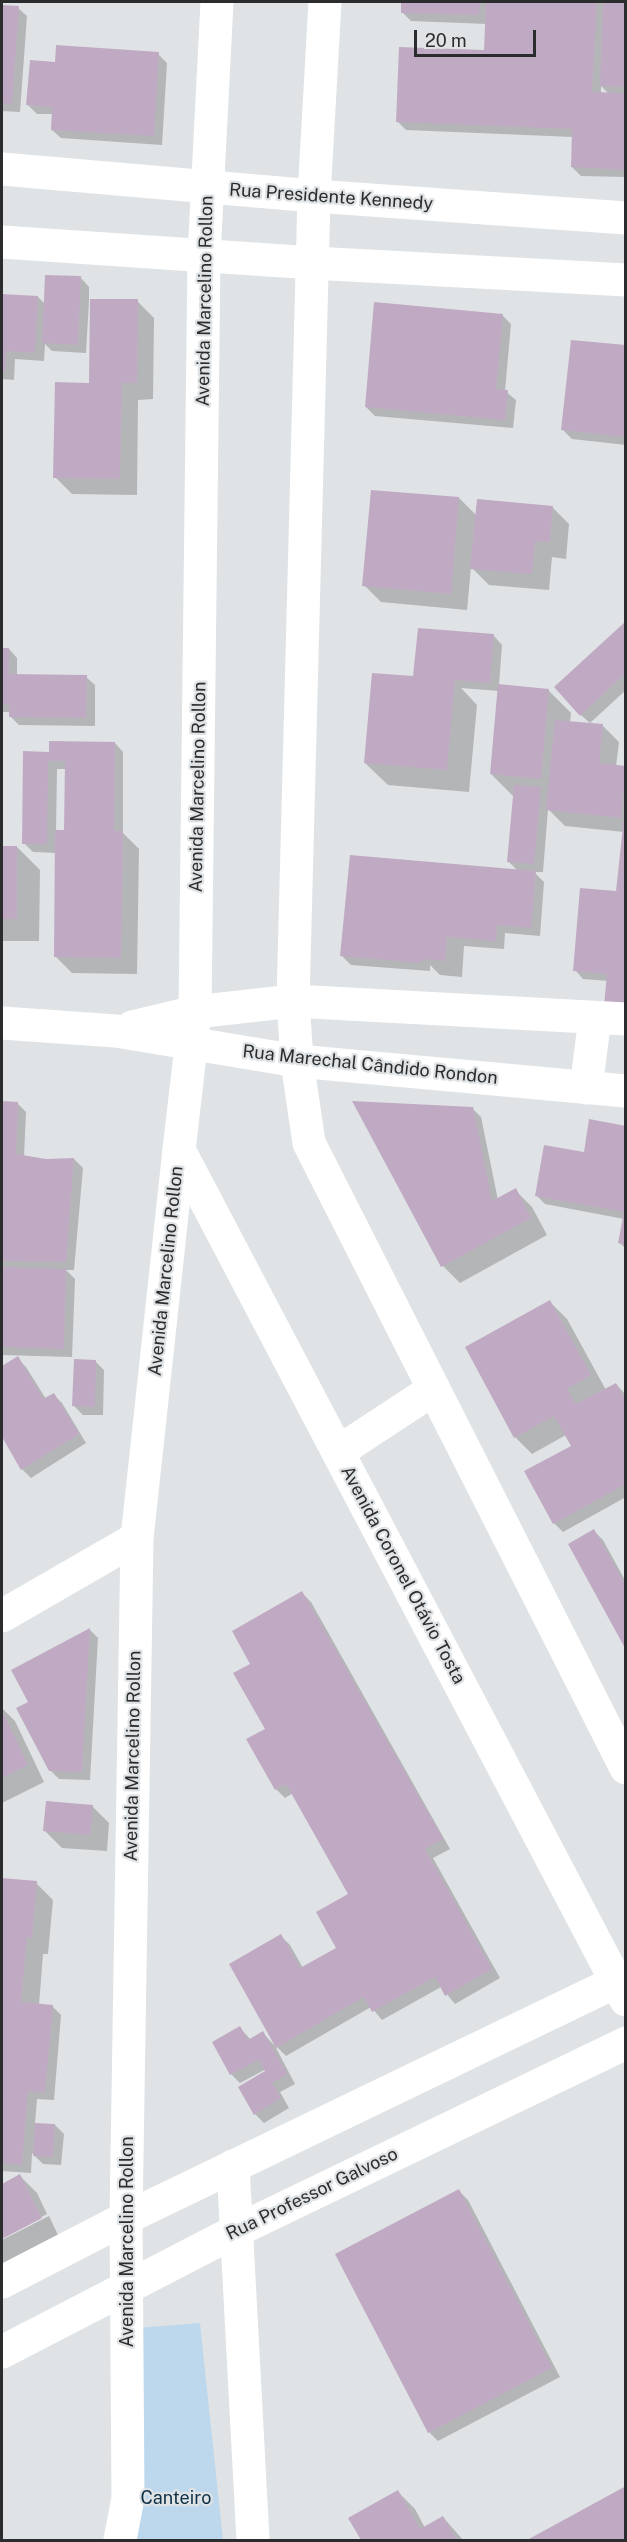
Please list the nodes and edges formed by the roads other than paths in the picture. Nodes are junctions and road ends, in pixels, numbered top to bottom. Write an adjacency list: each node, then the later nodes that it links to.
1 (217, 2): 4 (street, Avenida Marcelino Rollon)
2 (325, 2): 5 (street)
3 (2, 169): 4 (street, Rua Presidente Kennedy)
4 (207, 188): 5 (street, Rua Presidente Kennedy); 8 (street, Avenida Marcelino Rollon)
5 (314, 196): 6 (street, Rua Presidente Kennedy); 9 (street)
6 (626, 218)
7 (2, 242): 8 (street)
8 (204, 256): 9 (street); 14 (street, Avenida Marcelino Rollon)
9 (313, 263): 10 (street); 11 (street)
10 (626, 280)
11 (293, 1001): 12 (street, Rua Marechal Cândido Rondon); 14 (street, Rua Marechal Cândido Rondon); 15 (street)
12 (610, 1019): 16 (street)
13 (2, 1023): 14 (street, Rua Marechal Cândido Rondon)
14 (194, 1027): 15 (street, Rua Marechal Cândido Rondon); 18 (street, Avenida Marcelino Rollon)
15 (297, 1061): 16 (street, Rua Marechal Cândido Rondon); 19 (street)
16 (586, 1088): 17 (street, Rua Marechal Cândido Rondon)
17 (626, 1091)
18 (179, 1150): 20 (street, Avenida Coronel Otávio Tosta); 21 (street, Avenida Marcelino Rollon)
19 (434, 1389): 20 (street); 23 (street)
20 (338, 1452): 24 (street, Avenida Coronel Otávio Tosta)
21 (136, 1538): 22 (street); 27 (street, Avenida Marcelino Rollon)
22 (2, 1616)
23 (626, 1768)
24 (623, 1986): 26 (street)
25 (626, 2043): 28 (street, Rua Professor Galvoso)
26 (233, 2166): 27 (street); 28 (street)
27 (126, 2218): 29 (street); 30 (street, Avenida Marcelino Rollon)
28 (238, 2230): 30 (street, Rua Professor Galvoso); 33 (street)
29 (2, 2282)
30 (128, 2287): 31 (street, Rua Professor Galvoso); 32 (street, Avenida Marcelino Rollon)
31 (2, 2352)
32 (120, 2541)
33 (254, 2541)

